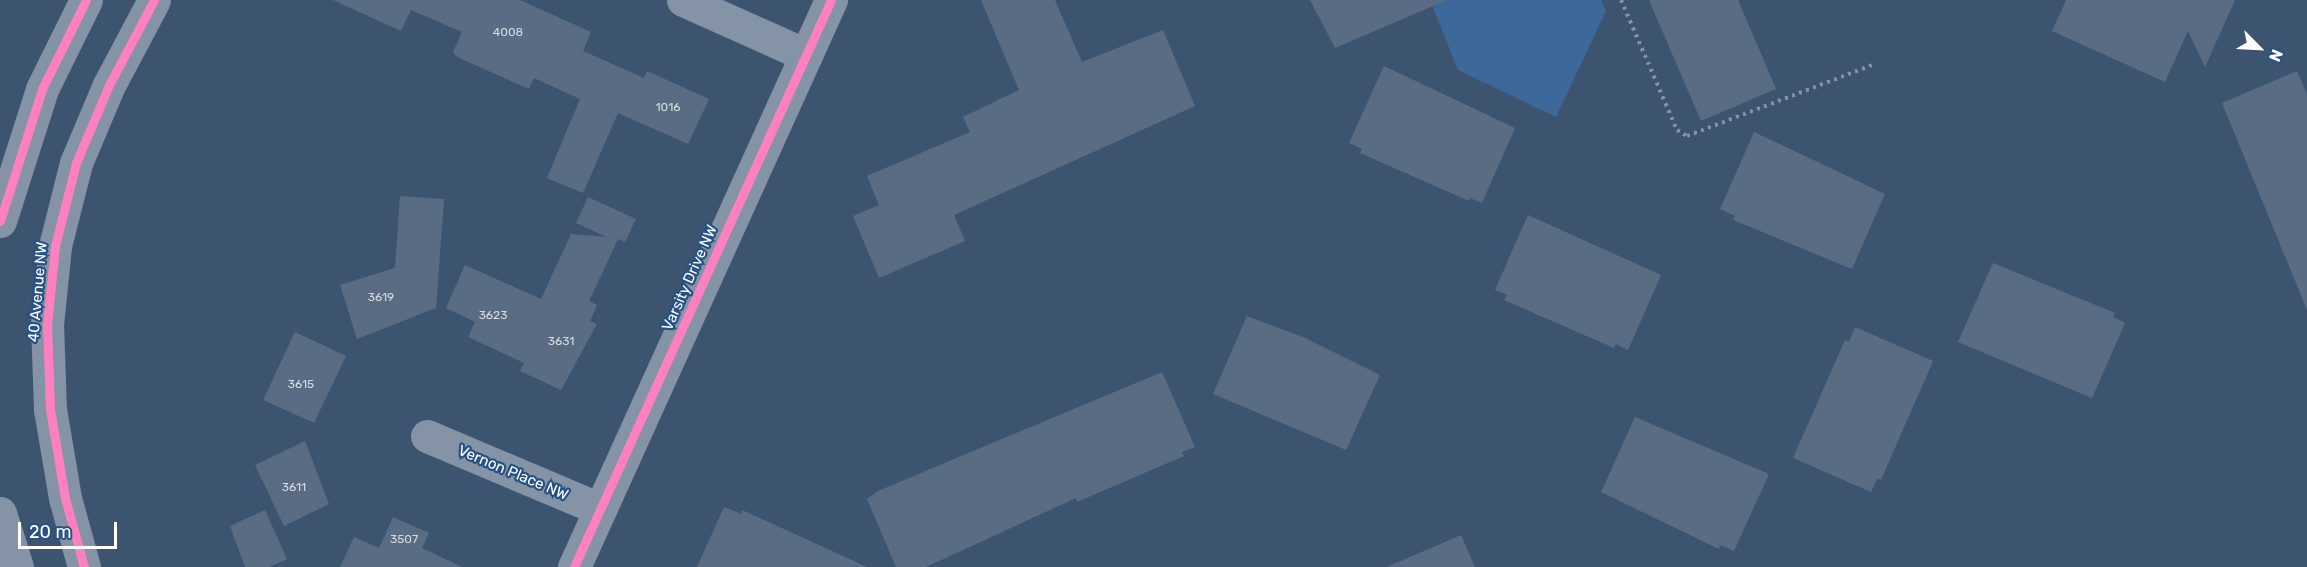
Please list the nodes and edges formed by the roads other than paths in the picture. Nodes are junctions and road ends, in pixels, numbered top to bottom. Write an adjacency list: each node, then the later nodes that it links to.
1 (86, 0): 6 (street)
2 (154, 0): 11 (street, 40 Avenue NW)
3 (683, 0): 5 (street)
4 (831, 0): 5 (street, Varsity Drive NW)
5 (806, 56): 8 (street, Varsity Drive NW)
6 (0, 221)
7 (427, 436): 8 (street, Vernon Place NW)
8 (600, 509): 12 (street, Varsity Drive NW)
9 (0, 513): 10 (street)
10 (17, 567)
11 (84, 567)
12 (574, 567)

